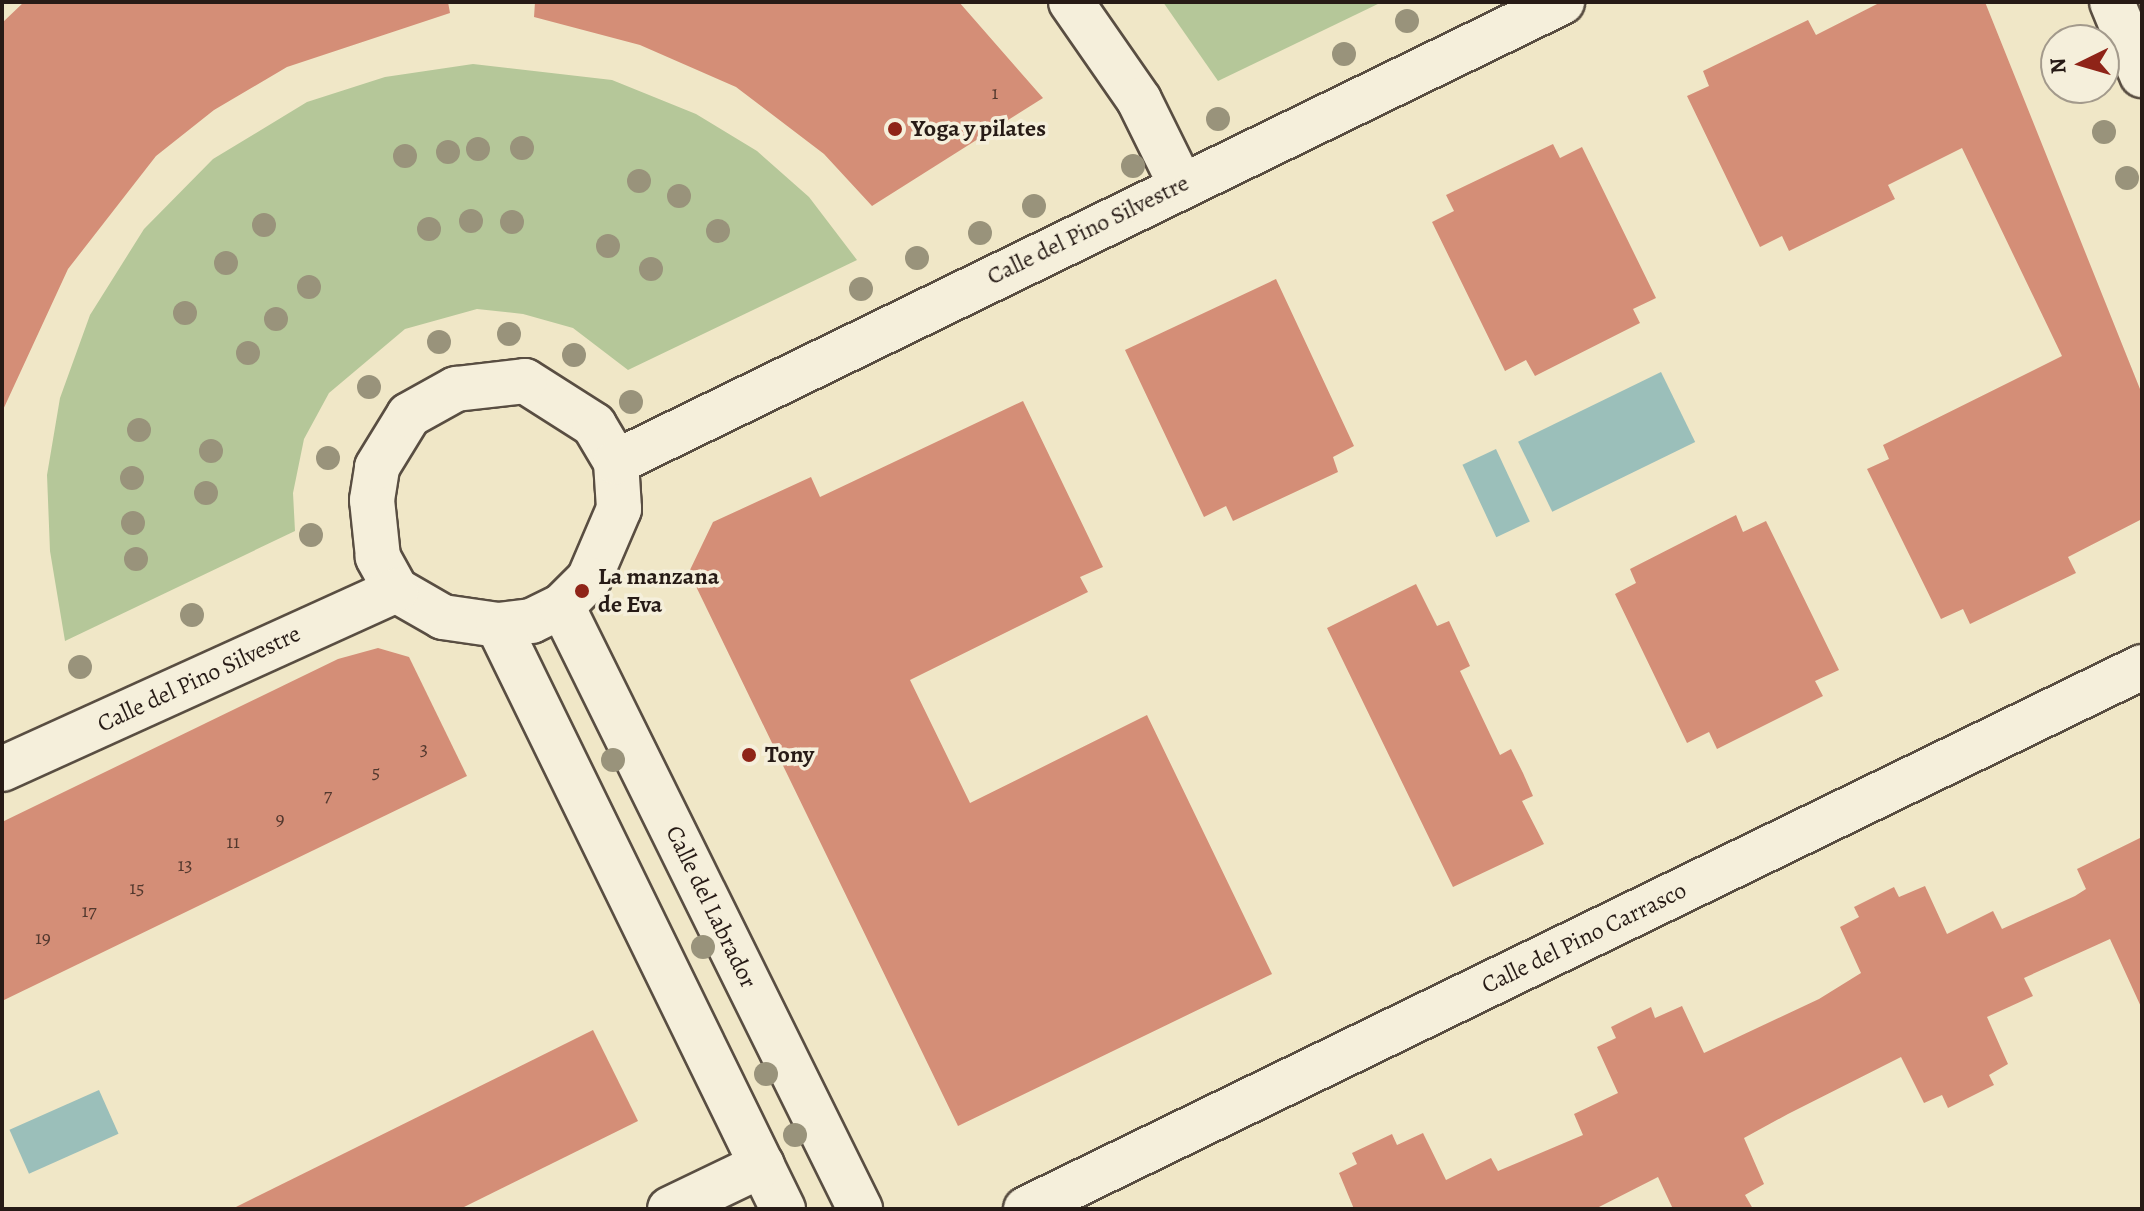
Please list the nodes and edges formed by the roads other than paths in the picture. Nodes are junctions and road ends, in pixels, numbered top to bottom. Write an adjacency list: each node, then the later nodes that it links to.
1 (1071, 2): 5 (street)
2 (1562, 2): 5 (street, Calle del Pino Silvestre)
3 (2112, 2): 4 (street)
4 (2142, 75)
5 (1181, 185): 6 (street, Calle del Pino Silvestre)
6 (616, 462): 7 (street); 8 (street)
7 (396, 590): 9 (street); 11 (street, Calle del Pino Silvestre)
8 (562, 606): 9 (street); 15 (street, Calle del Labrador)
9 (498, 625): 12 (street)
10 (2142, 667): 16 (street, Calle del Pino Carrasco)
11 (2, 769)
12 (762, 1165): 13 (street); 14 (street)
13 (670, 1209)
14 (783, 1209)
15 (860, 1209)
16 (1026, 1209)

